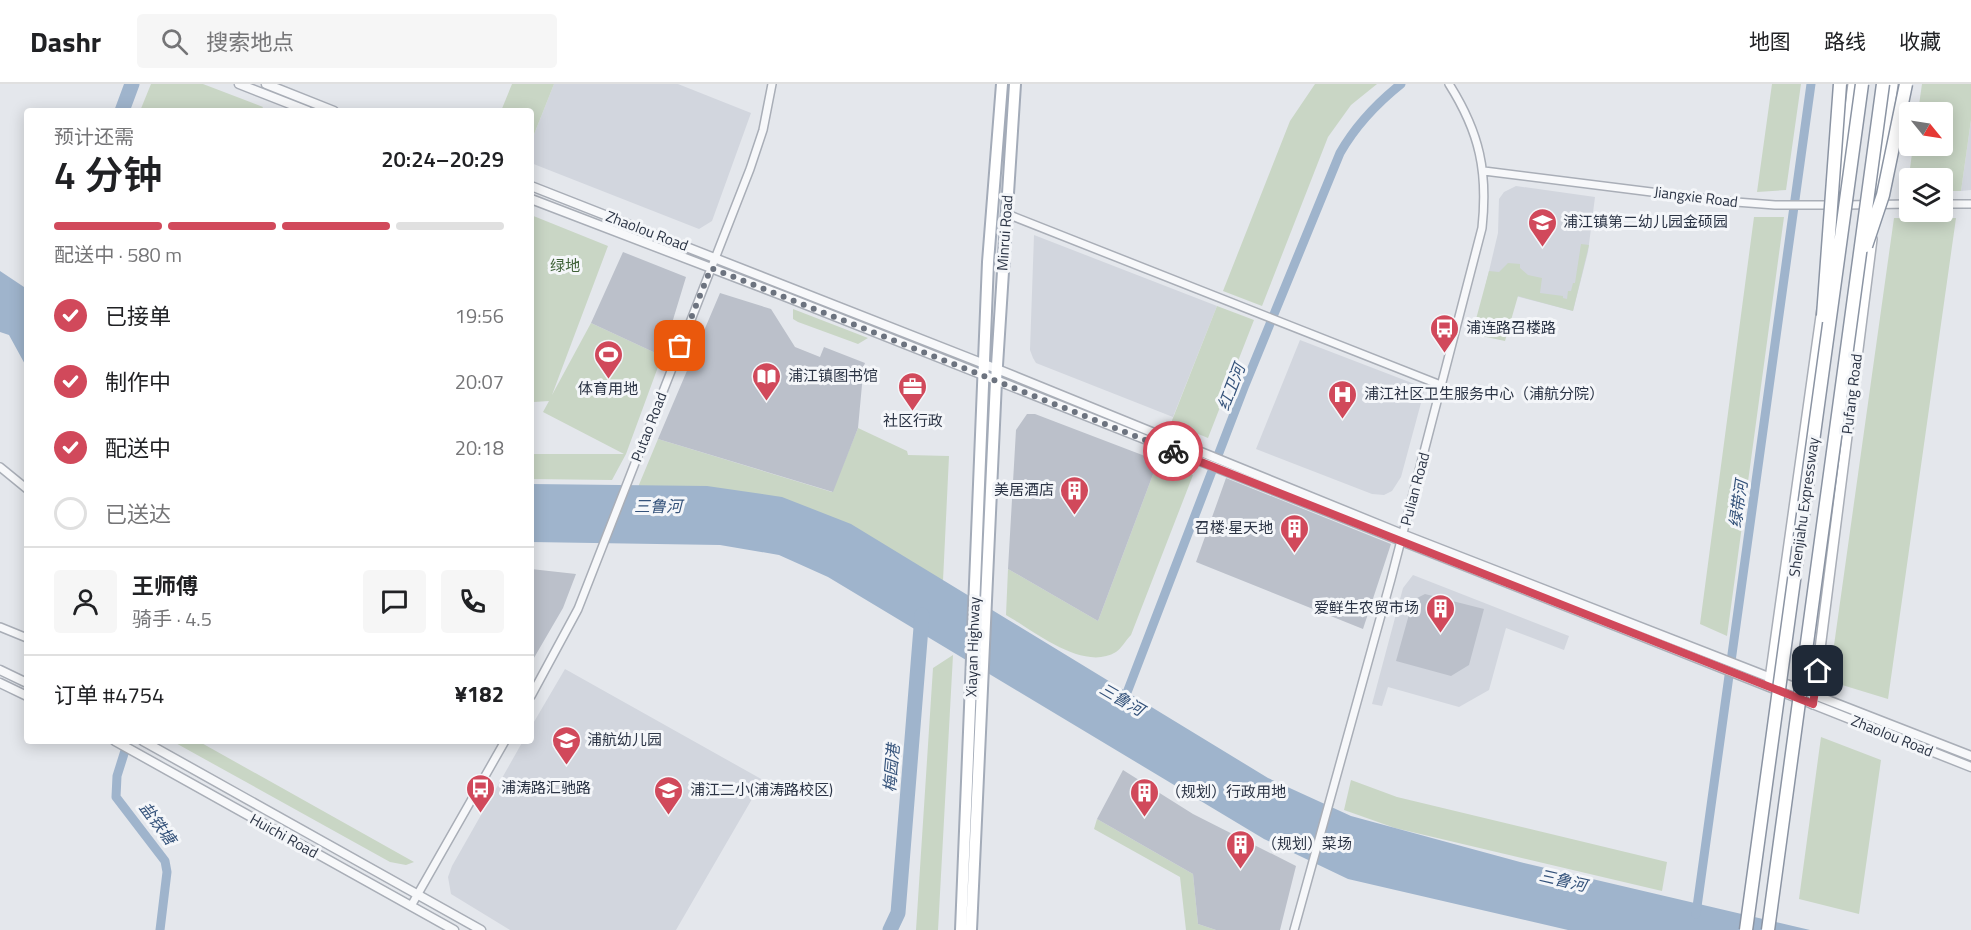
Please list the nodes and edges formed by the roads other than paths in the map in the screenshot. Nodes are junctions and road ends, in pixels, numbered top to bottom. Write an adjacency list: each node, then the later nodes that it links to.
1 (239, 84): 13 (street)
2 (266, 84): 14 (street)
3 (772, 84): 24 (street, Putao Road)
4 (1002, 84): 27 (main road, Minrui Road)
5 (1015, 84): 23 (main road, Minrui Road)
6 (1449, 84): 15 (street, Pulian Road)
7 (1840, 84): 28 (highway, bridge)
8 (1854, 84): 22 (main road)
9 (1862, 84): 28 (highway, Shenjiahu Expressway, bridge)
10 (1883, 84): 26 (highway, Shenjiahu Expressway, bridge)
11 (1893, 84): 18 (main road, Pufang Road)
12 (1906, 84): 26 (highway, bridge)
13 (300, 108)
14 (326, 108)
15 (1484, 171): 22 (street, Jiangxie Road); 32 (street, Pulian Road)
16 (534, 187): 24 (street, Zhaolou Road)
17 (534, 200): 25 (street, Zhaolou Road)
18 (1876, 204): 19 (street, Jiangxie Road); 22 (street, Jiangxie Road); 45 (main road, Pufang Road)
19 (1899, 204)
20 (1953, 204): 21 (street)
21 (1971, 204)
22 (1837, 205): 40 (main road)
23 (1007, 214): 29 (main road, Minrui Road); 32 (street)
24 (715, 257): 25 (street, Putao Road); 27 (street, Zhaolou Road)
25 (711, 268): 30 (street, Zhaolou Road); 43 (street, Putao Road)
26 (1857, 273): 59 (highway, Shenjiahu Expressway, bridge)
27 (983, 364): 29 (street, Zhaolou Road); 30 (main road, Xiayan Highway)
28 (1823, 368): 58 (highway, Shenjiahu Expressway, bridge)
29 (997, 369): 31 (main road, Minrui Road); 33 (street, Zhaolou Road)
30 (983, 376): 31 (street, Zhaolou Road); 55 (main road, Xiayan Highway)
31 (996, 381): 33 (street, Zhaolou Road); 56 (main road, Xiayan Highway)
32 (1443, 386): 36 (street, Pulian Road)
33 (1196, 455): 36 (street)
34 (0, 467): 35 (street)
35 (24, 487)
36 (1401, 538): 40 (street); 57 (street, Pulian Road)
37 (0, 627): 38 (street)
38 (24, 637)
39 (0, 670): 41 (street)
40 (1769, 681): 45 (street)
41 (24, 682)
42 (0, 683): 44 (street)
43 (534, 691)
44 (24, 695)
45 (1814, 699): 49 (street, Zhaolou Road); 50 (street, Zhaolou Road)
46 (120, 744): 52 (street, Huichi Road)
47 (148, 744): 51 (street, Huichi Road)
48 (503, 744): 51 (street)
49 (1971, 756)
50 (1971, 767)
51 (418, 892): 52 (street); 54 (street, Huichi Road)
52 (411, 906): 53 (street, Huichi Road)
53 (454, 930)
54 (481, 930)
55 (961, 930)
56 (971, 930)
57 (1294, 930)
58 (1746, 930)
59 (1768, 930)

